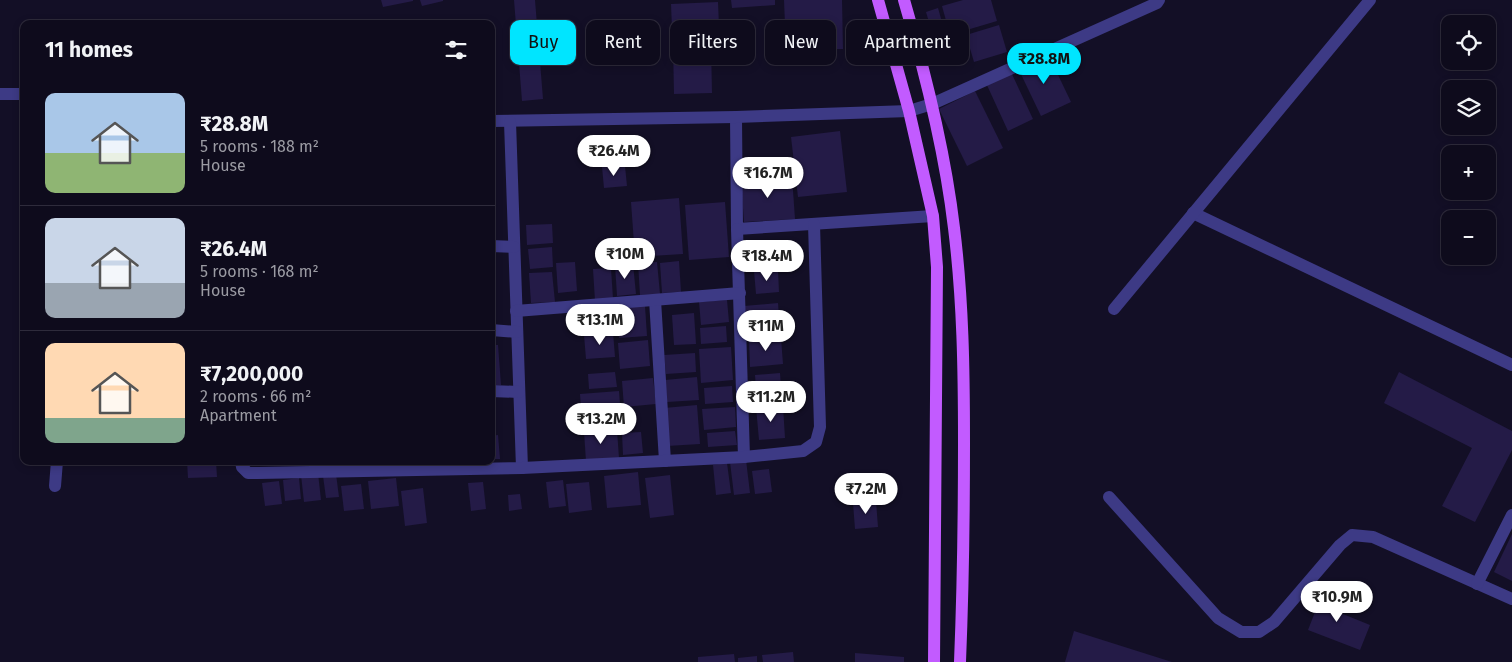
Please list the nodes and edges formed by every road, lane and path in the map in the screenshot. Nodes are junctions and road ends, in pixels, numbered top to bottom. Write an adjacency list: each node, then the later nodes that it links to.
1 (878, 0): 8 (main road)
2 (904, 0): 7 (main road)
3 (1160, 0): 7 (street)
4 (1370, 0): 12 (street)
5 (0, 94): 6 (street)
6 (20, 94)
7 (932, 104): 8 (street); 38 (main road)
8 (909, 111): 9 (street); 13 (main road)
9 (736, 117): 11 (street); 15 (street)
10 (495, 122): 11 (street)
11 (510, 122): 17 (street)
12 (1193, 213): 20 (street); 24 (street)
13 (933, 216): 14 (street); 37 (main road)
14 (814, 224): 15 (street); 27 (street)
15 (737, 229): 18 (street)
16 (495, 246): 17 (street)
17 (514, 247): 21 (street)
18 (740, 293): 19 (street); 27 (street)
19 (655, 300): 21 (street); 28 (street)
20 (1114, 308)
21 (516, 311): 23 (street)
22 (495, 330): 23 (street)
23 (517, 332): 26 (street)
24 (1512, 365)
25 (495, 391): 26 (street)
26 (519, 392): 31 (street)
27 (744, 457): 28 (street)
28 (665, 462): 31 (street)
29 (57, 465): 32 (street)
30 (242, 465): 31 (street)
31 (522, 468)
32 (55, 486)
33 (1109, 497): 35 (street)
34 (1512, 515): 35 (street)
35 (1477, 584): 36 (street)
36 (1512, 600)
37 (934, 662)
38 (960, 662)

